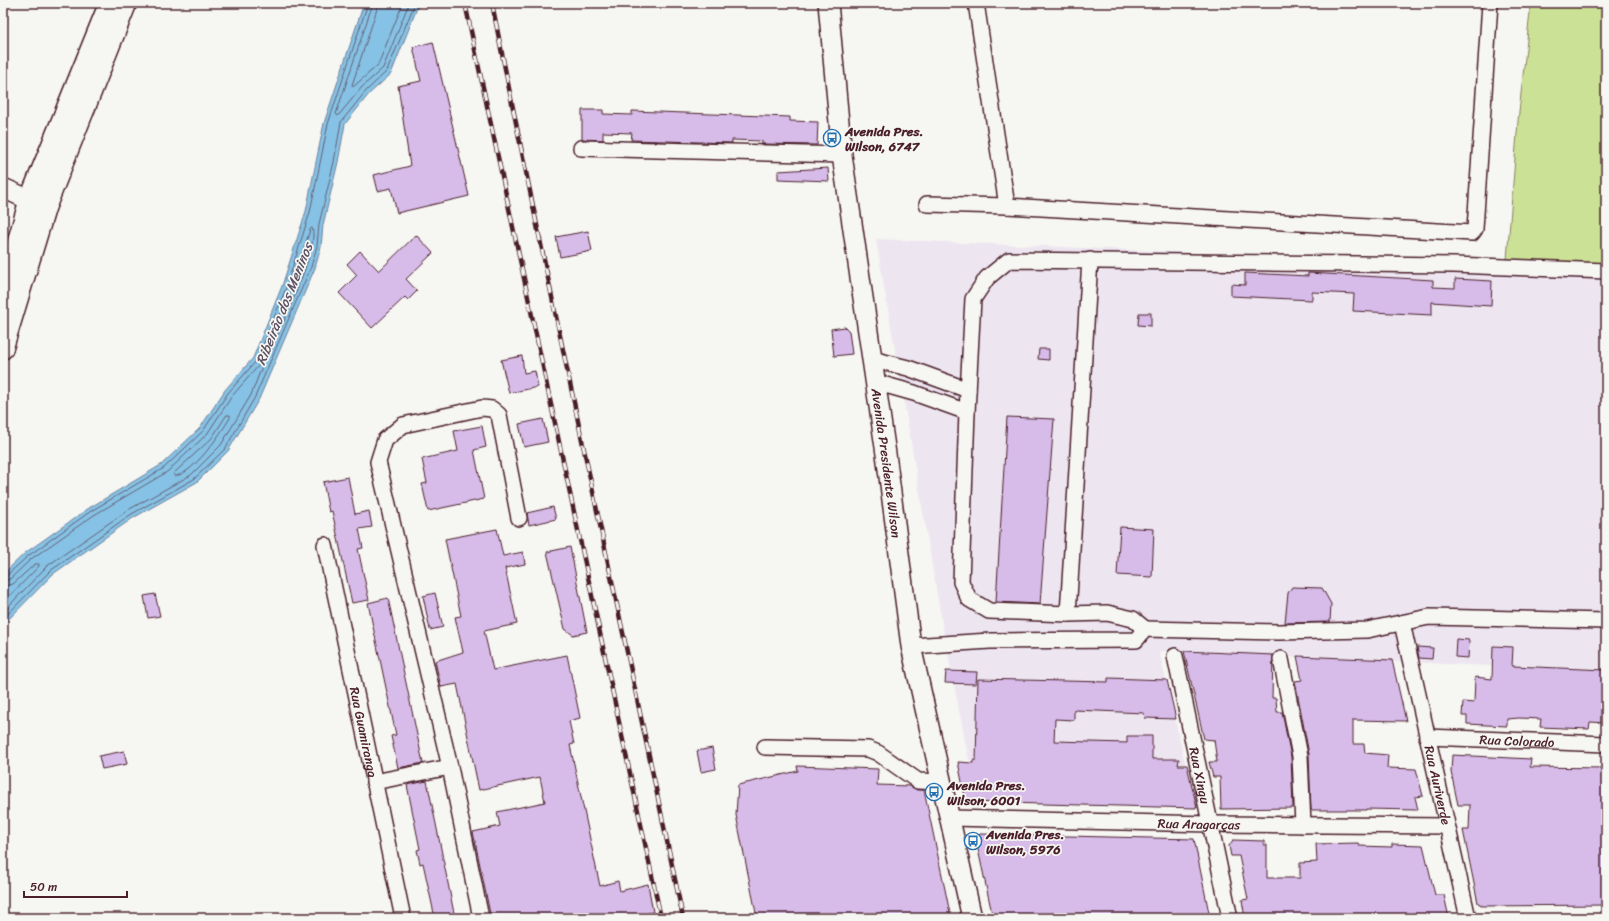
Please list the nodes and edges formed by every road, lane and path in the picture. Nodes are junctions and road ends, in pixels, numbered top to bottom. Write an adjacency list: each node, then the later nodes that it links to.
1 (109, 3): 9 (main road)
2 (127, 3): 9 (main road)
3 (828, 3): 7 (main road, Avenida Presidente Wilson)
4 (976, 3): 11 (street)
5 (1490, 3): 11 (street)
6 (581, 148): 7 (street)
7 (842, 155): 16 (main road, Avenida Presidente Wilson)
8 (3, 188): 9 (main road)
9 (38, 204): 14 (main road); 15 (main road)
10 (927, 204): 11 (street)
11 (1007, 206)
12 (1090, 260): 13 (street); 18 (street); 22 (street)
13 (1606, 271)
14 (3, 292)
15 (3, 348)
16 (872, 359): 17 (main road, Avenida Presidente Wilson); 18 (street)
17 (875, 382): 19 (street); 26 (main road, Avenida Presidente Wilson)
18 (968, 390): 19 (street)
19 (967, 412): 22 (street)
20 (519, 518): 32 (street)
21 (325, 545): 33 (street, Rua Guamiranga)
22 (1068, 614): 25 (street)
23 (1606, 621): 24 (street)
24 (1402, 622): 25 (street); 29 (street, Rua Auriverde)
25 (1145, 629): 26 (street)
26 (911, 646): 34 (main road, Avenida Presidente Wilson)
27 (1175, 656): 36 (street, Rua Xingu)
28 (1281, 659): 37 (street)
29 (1427, 737): 30 (street, Rua Colorado); 38 (street, Rua Auriverde)
30 (1606, 744)
31 (765, 747): 34 (street)
32 (450, 767): 33 (street); 40 (street)
33 (374, 782): 39 (street, Rua Guamiranga)
34 (943, 782): 35 (main road, Avenida Presidente Wilson)
35 (951, 818): 36 (street, Rua Aragarças); 41 (main road, Avenida Presidente Wilson)
36 (1211, 824): 37 (street, Rua Aragarças); 42 (street, Rua Xingu)
37 (1303, 825): 38 (street, Rua Aragarças)
38 (1447, 826): 43 (street, Rua Auriverde)
39 (403, 918)
40 (480, 918)
41 (972, 918)
42 (1230, 918)
43 (1468, 918)

